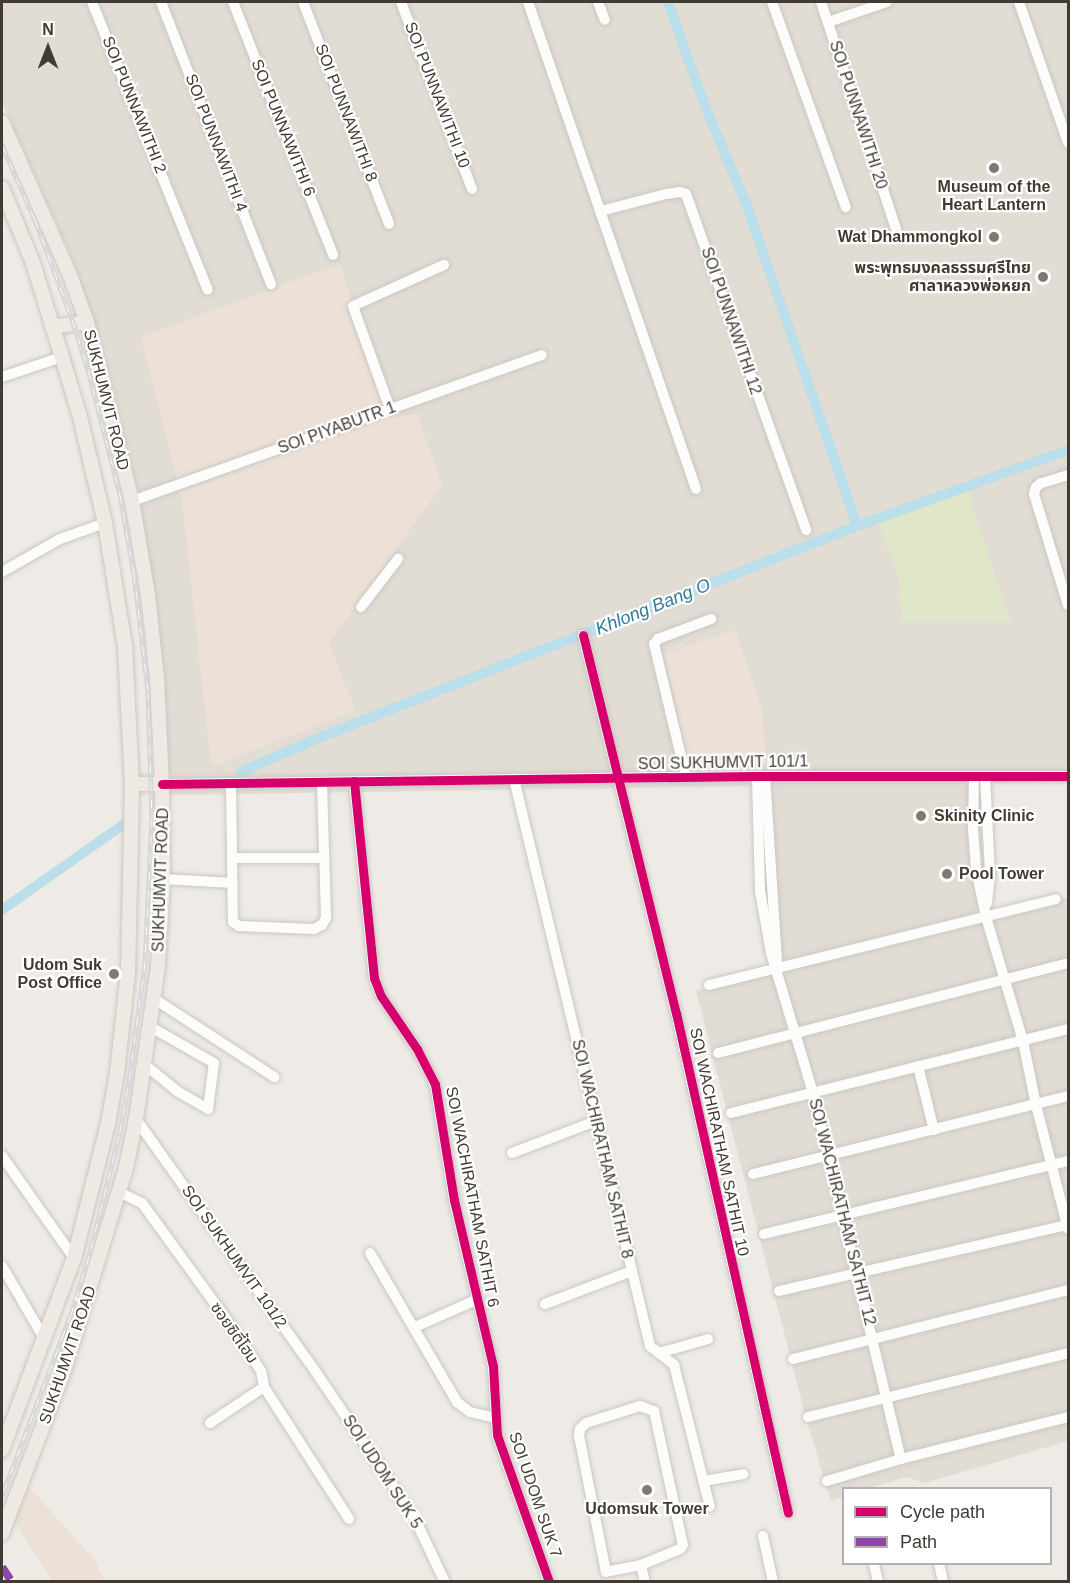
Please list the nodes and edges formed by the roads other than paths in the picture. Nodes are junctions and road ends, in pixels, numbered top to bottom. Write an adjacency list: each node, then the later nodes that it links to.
1 (92, 2): 25 (street, SOI PUNNAWITHI 2)
2 (161, 2): 24 (street, SOI PUNNAWITHI 4)
3 (233, 2): 22 (street, SOI PUNNAWITHI 6)
4 (303, 2): 20 (street, SOI PUNNAWITHI 8)
5 (401, 2): 17 (street, SOI PUNNAWITHI 10)
6 (528, 2): 19 (street)
7 (598, 2): 12 (street)
8 (772, 2): 18 (street)
9 (821, 2): 13 (street, SOI PUNNAWITHI 20)
10 (887, 2): 13 (street)
11 (1019, 2): 15 (street)
12 (605, 20)
13 (828, 22): 21 (street, SOI PUNNAWITHI 20)
14 (2, 122): 26 (main road, SUKHUMVIT ROAD)
15 (1068, 142)
16 (2, 188): 27 (main road, SUKHUMVIT ROAD)
17 (472, 189)
18 (846, 207)
19 (601, 211): 33 (street); 36 (street, SOI PUNNAWITHI 12)
20 (388, 224)
21 (896, 229)
22 (333, 255)
23 (444, 265): 31 (street)
24 (272, 284)
25 (208, 290)
26 (87, 322): 27 (main road); 34 (main road, SUKHUMVIT ROAD)
27 (52, 327): 29 (main road, SUKHUMVIT ROAD)
28 (542, 355): 31 (street, SOI PIYABUTR 1)
29 (62, 357): 30 (street); 35 (main road, SUKHUMVIT ROAD)
30 (2, 377)
31 (390, 409): 34 (street, SOI PIYABUTR 1)
32 (1068, 475): 39 (street)
33 (696, 489)
34 (132, 501): 52 (main road, SUKHUMVIT ROAD)
35 (105, 523): 38 (street); 51 (main road, SUKHUMVIT ROAD)
36 (806, 530)
37 (398, 559): 40 (street)
38 (2, 572)
39 (1068, 605)
40 (361, 608)
41 (711, 619): 45 (street)
42 (583, 635): 48 (street, SOI WACHIRATHAM SATHIT 10)
43 (761, 776): 45 (street, SOI SUKHUMVIT 101/1); 46 (street, SOI SUKHUMVIT 101/1); 61 (street, SOI WACHIRATHAM SATHIT 12)
44 (1068, 776): 46 (street, SOI SUKHUMVIT 101/1)
45 (686, 777): 48 (street, SOI SUKHUMVIT 101/1)
46 (979, 777): 59 (street)
47 (514, 779): 48 (street, SOI SUKHUMVIT 101/1); 49 (street, SOI SUKHUMVIT 101/1); 78 (street, SOI WACHIRATHAM SATHIT 8)
48 (618, 780): 119 (street, SOI WACHIRATHAM SATHIT 10)
49 (354, 781): 50 (street, SOI SUKHUMVIT 101/1); 97 (street, SOI WACHIRATHAM SATHIT 6)
50 (322, 782): 53 (street, SOI SUKHUMVIT 101/1); 55 (street)
51 (132, 784): 52 (main road); 91 (main road, SUKHUMVIT ROAD)
52 (162, 784): 53 (street, SOI SUKHUMVIT 101/1); 56 (main road, SUKHUMVIT ROAD)
53 (231, 784): 54 (street)
54 (232, 858): 55 (street); 57 (street)
55 (324, 858): 57 (street)
56 (163, 879): 57 (street); 64 (main road, SUKHUMVIT ROAD)
57 (233, 883)
58 (1056, 899): 59 (street)
59 (986, 917): 61 (street); 62 (street)
60 (1068, 963): 62 (street)
61 (777, 966): 63 (street); 67 (street, SOI WACHIRATHAM SATHIT 12)
62 (1006, 979): 67 (street); 68 (street)
63 (709, 985)
64 (153, 998): 65 (main road, SUKHUMVIT ROAD); 72 (street)
65 (149, 1026): 70 (main road, SUKHUMVIT ROAD); 70 (street)
66 (1068, 1029): 68 (street)
67 (797, 1032): 69 (street); 73 (street, SOI WACHIRATHAM SATHIT 12)
68 (1023, 1041): 71 (street); 75 (street)
69 (718, 1053)
70 (144, 1064): 77 (main road, SUKHUMVIT ROAD)
71 (918, 1066): 73 (street); 79 (street)
72 (274, 1077)
73 (813, 1093): 76 (street); 82 (street, SOI WACHIRATHAM SATHIT 12)
74 (1068, 1096): 75 (street)
75 (1036, 1105): 79 (street); 84 (street)
76 (731, 1113)
77 (136, 1119): 86 (main road, SUKHUMVIT ROAD); 107 (street, SOI SUKHUMVIT 101/2)
78 (596, 1121): 80 (street); 93 (street, SOI WACHIRATHAM SATHIT 8)
79 (934, 1130): 82 (street)
80 (512, 1153)
81 (2, 1156): 91 (street)
82 (828, 1156): 85 (street); 87 (street, SOI WACHIRATHAM SATHIT 12)
83 (1068, 1161): 84 (street)
84 (1052, 1165): 87 (street); 88 (street)
85 (753, 1174)
86 (119, 1192): 106 (street, ซอยซิตี้โฮม); 121 (main road, SUKHUMVIT ROAD)
87 (844, 1215): 89 (street); 94 (street, SOI WACHIRATHAM SATHIT 12)
88 (1068, 1226): 94 (street)
89 (764, 1234)
90 (370, 1253): 99 (street)
91 (74, 1258): 102 (main road, SUKHUMVIT ROAD)
92 (2, 1266): 102 (street)
93 (632, 1271): 98 (street); 103 (street, SOI WACHIRATHAM SATHIT 8)
94 (858, 1274): 96 (street); 101 (street, SOI WACHIRATHAM SATHIT 12)
95 (1068, 1290): 101 (street)
96 (779, 1291)
97 (476, 1300): 99 (street); 110 (street, SOI WACHIRATHAM SATHIT 6)
98 (544, 1304)
99 (415, 1327): 110 (street)
100 (708, 1339): 103 (street)
101 (873, 1339): 105 (street); 108 (street, SOI WACHIRATHAM SATHIT 12)
102 (45, 1340): 113 (main road, SUKHUMVIT ROAD)
103 (659, 1353): 116 (street, SOI WACHIRATHAM SATHIT 8)
104 (1068, 1353): 108 (street)
105 (793, 1359)
106 (264, 1387): 112 (street); 120 (street, ซอยซิตี้โฮม)
107 (332, 1396): 126 (street, SOI UDOM SUK 5)
108 (887, 1399): 111 (street); 114 (street, SOI WACHIRATHAM SATHIT 12)
109 (1068, 1417): 114 (street)
110 (495, 1418): 127 (street, SOI UDOM SUK 7)
111 (808, 1418)
112 (210, 1423)
113 (2, 1444)
114 (902, 1459): 117 (street)
115 (743, 1474): 116 (street)
116 (704, 1481): 118 (street, SOI WACHIRATHAM SATHIT 8)
117 (827, 1481)
118 (710, 1507)
119 (788, 1513)
120 (349, 1519)
121 (2, 1533)
122 (763, 1536): 129 (street)
123 (641, 1565): 123 (street); 128 (street)
124 (874, 1565): 130 (street)
125 (939, 1565): 131 (street)
126 (445, 1581)
127 (549, 1581)
128 (645, 1581)
129 (773, 1581)
130 (878, 1581)
131 (942, 1581)

